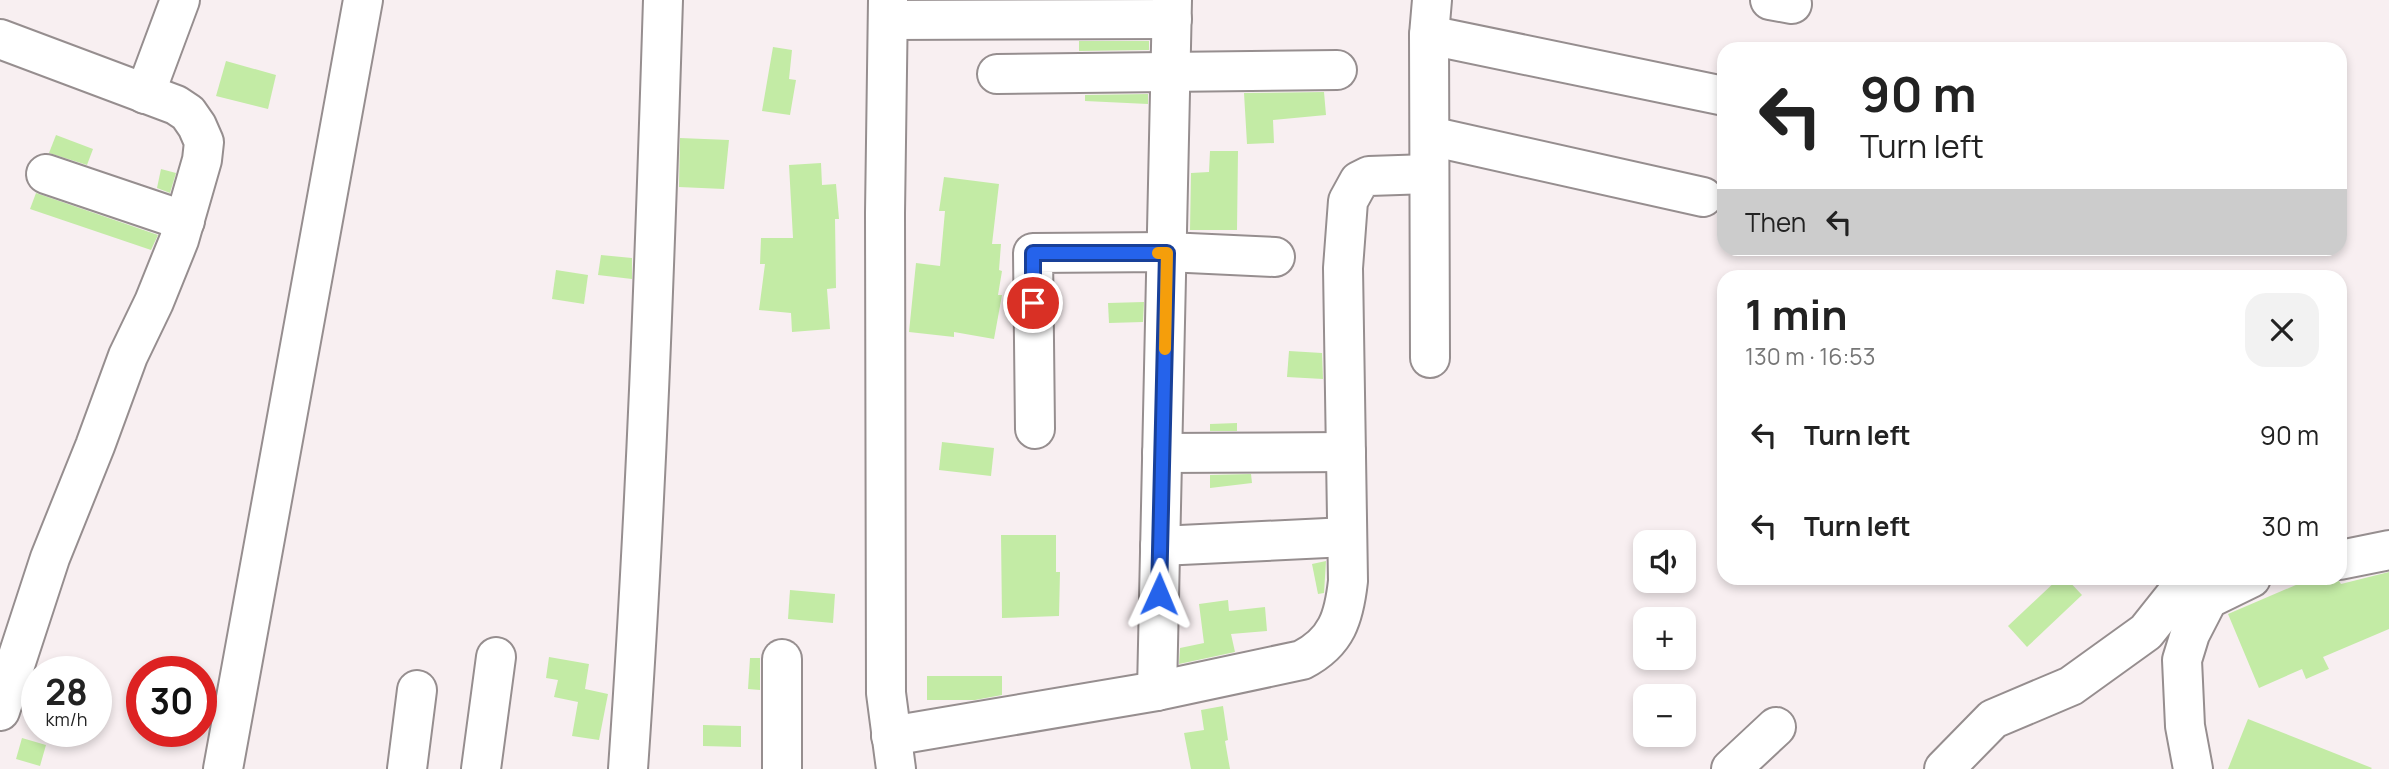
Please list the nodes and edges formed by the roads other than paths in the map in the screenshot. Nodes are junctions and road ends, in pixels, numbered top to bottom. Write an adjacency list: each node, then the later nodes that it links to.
1 (180, 0): 11 (street)
2 (363, 0): 37 (street)
3 (663, 0): 40 (street)
4 (888, 10): 5 (street); 36 (street)
5 (1172, 10): 9 (street)
6 (1430, 17): 12 (street); 13 (street)
7 (0, 39): 11 (street)
8 (1337, 70): 9 (street)
9 (1171, 72): 10 (street); 18 (street)
10 (998, 74)
11 (145, 94): 17 (street)
12 (1717, 94)
13 (1430, 136): 15 (street); 16 (street)
14 (46, 174): 17 (street)
15 (1429, 174): 20 (street); 22 (street)
16 (1703, 197)
17 (185, 221): 34 (street)
18 (1167, 253): 19 (street); 21 (street); 23 (street)
19 (1275, 257)
20 (1430, 358)
21 (1035, 429)
22 (1346, 452): 23 (street); 24 (street)
23 (1162, 453): 25 (street)
24 (1347, 537): 25 (street); 33 (street)
25 (1160, 546): 33 (street)
26 (2389, 550): 27 (street)
27 (2347, 559)
28 (2183, 585): 43 (street)
29 (2237, 585): 44 (street)
30 (496, 657): 39 (street)
31 (782, 659): 41 (street)
32 (417, 690): 38 (street)
33 (1157, 691): 36 (street)
34 (0, 711)
35 (1776, 727): 42 (street)
36 (893, 752)
37 (223, 769)
38 (407, 769)
39 (481, 769)
40 (628, 769)
41 (782, 769)
42 (1731, 769)
43 (1944, 769)
44 (2193, 769)

